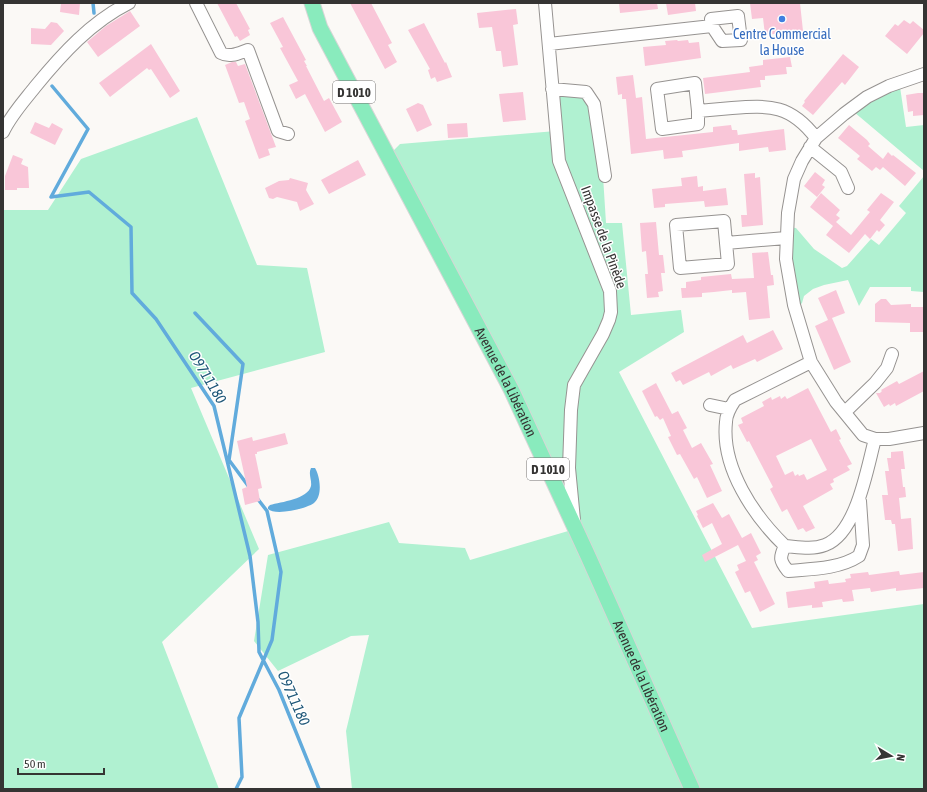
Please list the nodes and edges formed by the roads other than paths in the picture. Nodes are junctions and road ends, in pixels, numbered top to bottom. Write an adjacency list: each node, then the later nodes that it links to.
1 (129, 3): 12 (street)
2 (196, 3): 13 (street)
3 (303, 3): 7 (main road, Avenue de la Libération / D 1010)
4 (312, 3): 7 (main road, Avenue de la Libération / D 1010)
5 (545, 3): 8 (street, Impasse de la Pinède)
6 (712, 26): 8 (street)
7 (320, 28): 27 (main road, Avenue de la Libération / D 1010)
8 (549, 44): 10 (street, Impasse de la Pinède)
9 (924, 74): 14 (street)
10 (552, 89): 15 (street); 27 (street, Impasse de la Pinède)
11 (698, 111): 11 (street); 14 (street)
12 (3, 132)
13 (288, 134)
14 (813, 142): 16 (street); 17 (street)
15 (605, 176)
16 (848, 188)
17 (786, 238): 18 (street); 20 (street)
18 (726, 243): 18 (street)
19 (892, 354): 23 (street)
20 (811, 362): 22 (street); 23 (street)
21 (710, 405): 22 (street)
22 (729, 409): 28 (street)
23 (845, 412): 25 (street)
24 (924, 433): 25 (street)
25 (876, 439): 26 (street)
26 (860, 494): 28 (street); 28 (street)
27 (575, 529): 29 (main road, Avenue de la Libération / D 1010)
28 (785, 546)
29 (692, 789)

